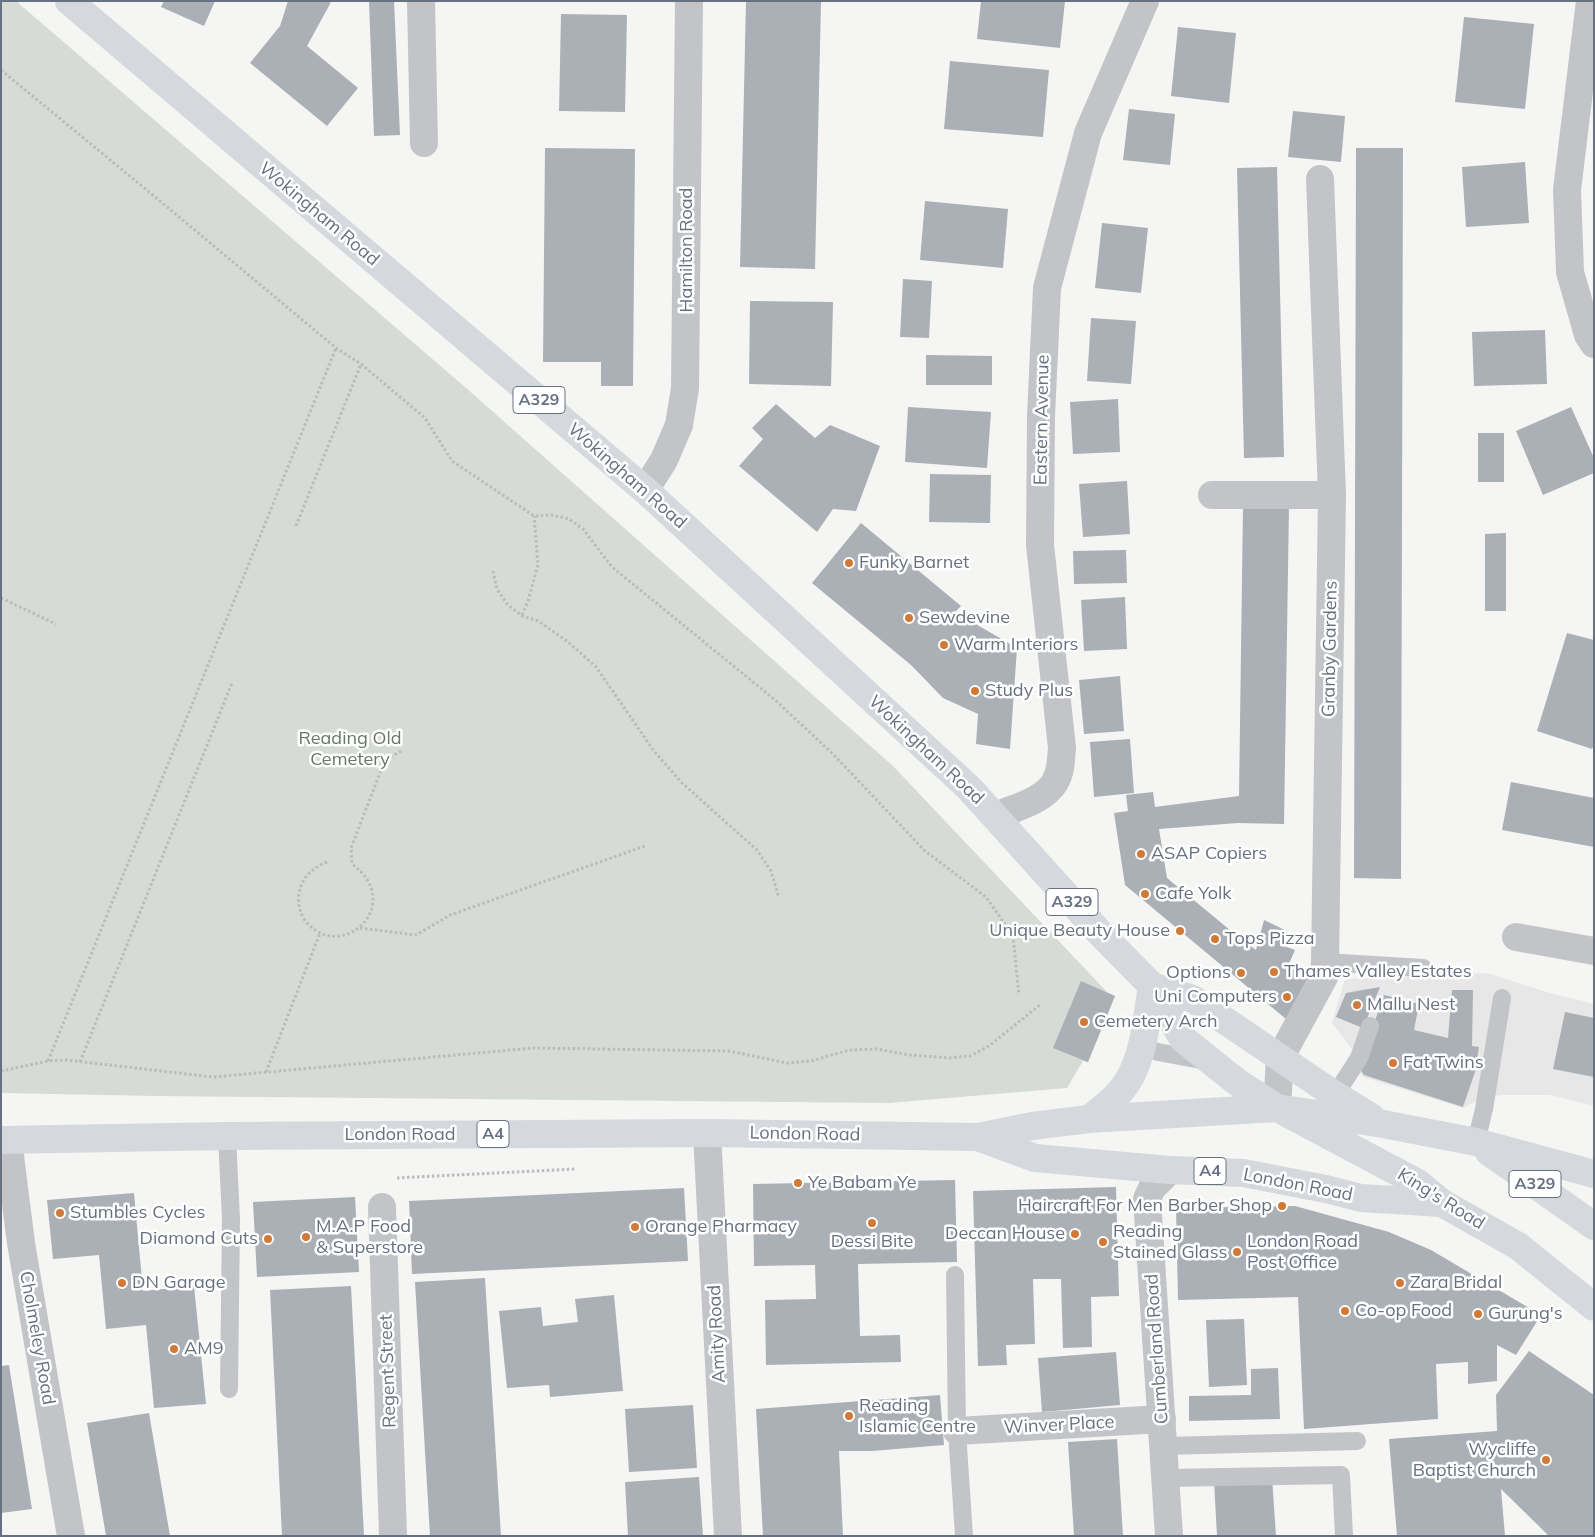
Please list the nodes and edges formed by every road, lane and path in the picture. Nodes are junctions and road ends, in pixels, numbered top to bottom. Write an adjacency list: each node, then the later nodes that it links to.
1 (421, 1): 7 (street)
2 (689, 1): 12 (street, Hamilton Road)
3 (1145, 1): 23 (street, Eastern Avenue)
4 (1590, 1): 9 (street)
5 (76, 3): 12 (main road, Wokingham Road / A329)
6 (1, 70): 10 (path)
7 (424, 143)
8 (1320, 179): 14 (street, Granby Gardens)
9 (1594, 344)
10 (336, 348): 11 (path); 40 (path)
11 (361, 364): 15 (path); 16 (path)
12 (645, 490): 23 (main road, Wokingham Road / A329)
13 (1212, 494): 14 (street)
14 (1332, 495): 31 (street, Granby Gardens)
15 (534, 516): 19 (path); 34 (path)
16 (296, 526)
17 (493, 571): 19 (path)
18 (1, 598): 20 (path)
19 (522, 616): 26 (path)
20 (56, 624)
21 (232, 684): 42 (path)
22 (401, 751): 27 (path)
23 (995, 816): 33 (main road, Wokingham Road / A329)
24 (645, 846): 27 (path)
25 (327, 862): 28 (path)
26 (779, 898)
27 (360, 928): 28 (path)
28 (320, 933): 44 (path)
29 (1516, 937): 30 (street)
30 (1594, 951)
31 (1325, 962): 32 (lane); 39 (street, Granby Gardens)
32 (1423, 968)
33 (1152, 986): 38 (main road); 39 (main road, Wokingham Road / A329); 41 (main road, Wokingham Road / A329)
34 (1019, 995)
35 (1502, 998): 53 (lane)
36 (1041, 1004): 44 (path)
37 (1370, 1026): 45 (lane)
38 (1142, 1047): 41 (lane); 47 (main road)
39 (1280, 1058): 45 (main road, London Road / A329); 46 (street, Granby Gardens)
40 (48, 1061): 42 (path); 43 (path)
41 (1209, 1061): 46 (main road, Wokingham Road / A329)
42 (80, 1062): 44 (path)
43 (1, 1071)
44 (266, 1072)
45 (1335, 1095): 48 (main road, London Road / A329)
46 (1277, 1108): 47 (main road, London Road / A4); 48 (main road, London Road / A4); 57 (main road, King's Road / A329)
47 (1090, 1119): 51 (main road, London Road / A4)
48 (1383, 1124): 53 (main road, London Road / A4)
49 (707, 1133): 50 (main road, London Road / A4); 51 (main road, London Road / A4); 70 (street, Amity Road)
50 (227, 1136): 52 (main road, London Road / A4); 62 (lane)
51 (978, 1137): 55 (main road, London Road / A4)
52 (5, 1140): 68 (street, Cholmeley Road)
53 (1476, 1142): 56 (main road, London Road / A4); 59 (main road, A329)
54 (579, 1169): 58 (path)
55 (1170, 1170): 57 (main road, London Road / A4); 63 (street, Cumberland Road)
56 (1594, 1174)
57 (1442, 1203): 61 (main road, King's Road / A329)
58 (382, 1207): 69 (street, Regent Street)
59 (1594, 1226)
60 (955, 1275): 64 (lane)
61 (1594, 1307)
62 (229, 1389)
63 (1162, 1419): 64 (street, Winver Place); 66 (street, Cumberland Road)
64 (957, 1431): 71 (lane)
65 (1357, 1441): 66 (lane)
66 (1164, 1446): 67 (street, Cumberland Road)
67 (1166, 1478): 72 (street, Cumberland Road); 73 (lane)
68 (71, 1536)
69 (393, 1536)
70 (728, 1536)
71 (964, 1536)
72 (1169, 1536)
73 (1344, 1536)

